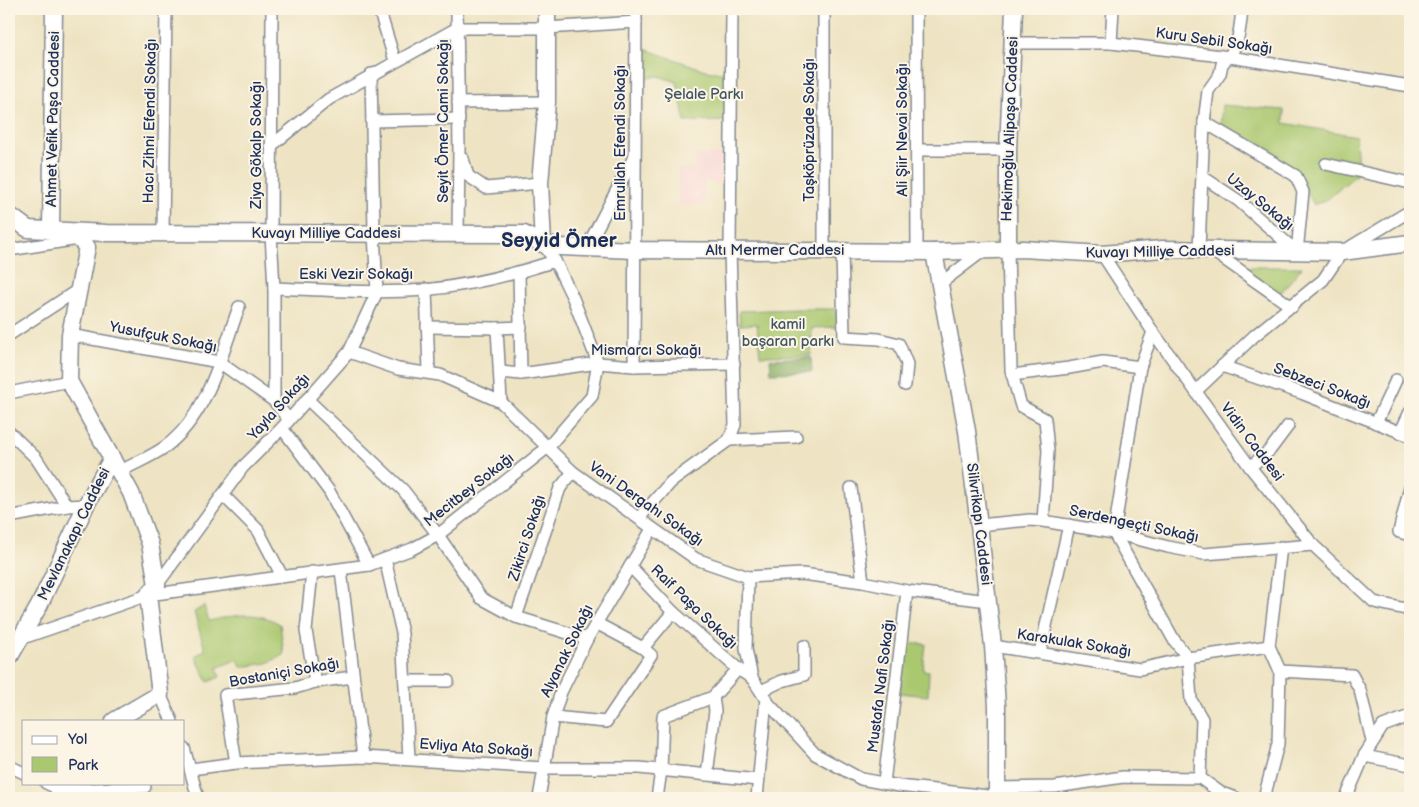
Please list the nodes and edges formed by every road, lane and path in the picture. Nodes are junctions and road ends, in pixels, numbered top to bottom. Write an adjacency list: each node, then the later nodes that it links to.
1 (54, 9): 44 (street, Ahmet Vefik Paşa Caddesi)
2 (166, 9): 41 (street, Hacı Zihni Efendi Sokağı)
3 (272, 9): 28 (street, Ziya Gökalp Sokağı)
4 (379, 9): 20 (street)
5 (456, 9): 15 (street, Seyit Ömer Cami Sokağı)
6 (547, 9): 16 (street)
7 (636, 9): 14 (street, Emrullah Efendi Sokağı)
8 (732, 9): 51 (street)
9 (824, 9): 55 (street, Taşköprüzade Sokağı)
10 (916, 9): 30 (street, Ali Şiir Nevai Sokağı)
11 (1014, 9): 17 (street, Hekimoğlu Alipaşa Caddesi)
12 (1112, 9): 18 (street)
13 (1242, 9): 19 (street)
14 (636, 22): 16 (street); 32 (street, Emrullah Efendi Sokağı)
15 (457, 28): 16 (street); 20 (street); 23 (street, Seyit Ömer Cami Sokağı)
16 (546, 28): 24 (street)
17 (1013, 43): 18 (street, Kuru Sebil Sokağı); 31 (street, Hekimoğlu Alipaşa Caddesi)
18 (1111, 43): 19 (street, Kuru Sebil Sokağı)
19 (1230, 57): 22 (street, Kuru Sebil Sokağı); 27 (street)
20 (395, 61): 21 (street)
21 (372, 74): 26 (street, Yayla Sokağı); 28 (street)
22 (1410, 86)
23 (458, 102): 24 (street); 25 (street, Seyit Ömer Cami Sokağı)
24 (547, 102): 35 (street)
25 (459, 119): 26 (street); 29 (street, Seyit Ömer Cami Sokağı)
26 (372, 121): 39 (street, Yayla Sokağı)
27 (1204, 122): 34 (street); 59 (street)
28 (271, 146): 42 (street, Ziya Gökalp Sokağı)
29 (459, 149): 35 (street); 43 (street, Seyit Ömer Cami Sokağı)
30 (917, 150): 31 (street); 57 (street, Ali Şiir Nevai Sokağı)
31 (1008, 150): 53 (street, Hekimoğlu Alipaşa Caddesi)
32 (635, 156): 48 (street); 50 (street, Emrullah Efendi Sokağı)
33 (1326, 164): 36 (street)
34 (1203, 177): 54 (street); 59 (street, Uzay Sokağı)
35 (540, 183): 47 (street)
36 (1410, 183)
37 (1410, 211): 60 (street)
38 (9, 216): 44 (street, Kuvayı Milliye Caddesi)
39 (374, 232): 42 (street, Kuvayı Milliye Caddesi); 43 (street, Kuvayı Milliye Caddesi); 68 (street, Yayla Sokağı)
40 (106, 233): 41 (street, Kuvayı Milliye Caddesi); 44 (street, Kuvayı Milliye Caddesi); 45 (street)
41 (164, 233): 42 (street, Kuvayı Milliye Caddesi)
42 (271, 234): 65 (street, Ziya Gökalp Sokağı)
43 (458, 234): 47 (street, Kuvayı Milliye Caddesi)
44 (51, 236): 45 (street); 49 (street)
45 (78, 240): 66 (street)
46 (1410, 243): 60 (street, Kuvayı Milliye Caddesi)
47 (543, 244): 48 (street, Altı Mermer Caddesi); 62 (street)
48 (586, 249): 50 (street, Altı Mermer Caddesi)
49 (9, 250)
50 (635, 250): 51 (street, Altı Mermer Caddesi); 81 (street, Emrullah Efendi Sokağı)
51 (730, 250): 55 (street, Altı Mermer Caddesi); 80 (street)
52 (842, 250): 55 (street, Altı Mermer Caddesi); 57 (street, Altı Mermer Caddesi); 90 (street)
53 (1008, 250): 56 (street, Altı Mermer Caddesi); 61 (street, Kuvayı Milliye Caddesi); 87 (street)
54 (1205, 250): 59 (street, Kuvayı Milliye Caddesi); 61 (street, Kuvayı Milliye Caddesi); 70 (street)
55 (824, 251)
56 (983, 251): 58 (street, Altı Mermer Caddesi); 64 (street)
57 (917, 252): 58 (street, Altı Mermer Caddesi)
58 (934, 252): 64 (street, Silivrikapı Caddesi)
59 (1297, 252): 60 (street, Kuvayı Milliye Caddesi)
60 (1342, 252): 70 (street)
61 (1102, 254): 74 (street, Vidin Caddesi)
62 (555, 261): 63 (street, Eski Vezir Sokağı); 79 (street)
63 (519, 272): 67 (street, Eski Vezir Sokağı); 71 (street)
64 (941, 283): 117 (street, Silivrikapı Caddesi)
65 (274, 288): 68 (street, Eski Vezir Sokağı); 94 (street, Ziya Gökalp Sokağı)
66 (78, 289): 75 (street); 76 (street)
67 (426, 290): 68 (street, Eski Vezir Sokağı); 72 (street)
68 (377, 292): 77 (street, Yayla Sokağı)
69 (239, 307): 78 (street)
70 (1292, 307): 83 (street)
71 (521, 327): 73 (street); 86 (street)
72 (427, 328): 73 (street); 84 (street)
73 (498, 328): 85 (street)
74 (1153, 332): 82 (street); 91 (street, Vidin Caddesi)
75 (9, 335)
76 (70, 335): 78 (street, Yusufçuk Sokağı); 89 (street)
77 (349, 352): 84 (street, Vani Dergahı Sokağı); 93 (street, Yayla Sokağı)
78 (219, 362): 94 (street, Yusufçuk Sokağı); 105 (street)
79 (598, 362): 81 (street, Mismarcı Sokağı); 86 (street, Mismarcı Sokağı); 104 (street, Meсitbey Sokağı)
80 (734, 364): 81 (street, Mismarcı Sokağı); 103 (street)
81 (634, 366)
82 (1140, 366): 87 (street); 119 (street)
83 (1222, 366): 91 (street); 98 (street, Sebzeci Sokağı)
84 (428, 371): 95 (street, Vani Dergahı Sokağı)
85 (500, 372): 86 (street, Mismarcı Sokağı); 95 (street)
86 (521, 374)
87 (1012, 375): 115 (street)
88 (1396, 380): 98 (street)
89 (69, 381): 92 (street); 105 (street, Mevlanakapı Caddesi)
90 (905, 385)
91 (1196, 391): 106 (street, Vidin Caddesi)
92 (9, 393)
93 (306, 399): 97 (street, Yayla Sokağı); 120 (street)
94 (274, 400): 97 (street, Yusufçuk Sokağı)
95 (501, 402): 104 (street, Vani Dergahı Sokağı)
96 (1410, 412): 101 (street)
97 (286, 424): 110 (street, Yayla Sokağı); 125 (street, Yusufçuk Sokağı)
98 (1376, 424): 101 (street, Sebzeci Sokağı)
99 (1288, 426): 106 (street)
100 (9, 432): 112 (street)
101 (1405, 435)
102 (796, 437): 103 (street)
103 (729, 440): 114 (street)
104 (548, 447): 107 (street, Vani Dergahı Sokağı); 120 (street, Meсitbey Sokağı)
105 (116, 465): 111 (street, Mevlanakapı Caddesi); 132 (street)
106 (1250, 467): 122 (street, Vidin Caddesi)
107 (573, 472): 114 (street, Vani Dergahı Sokağı); 137 (street, Zikirci Sokağı)
108 (1410, 487): 121 (street)
109 (851, 488): 131 (street)
110 (223, 495): 129 (street); 132 (street, Yayla Sokağı)
111 (86, 505): 112 (street); 139 (street, Mevlanakapı Caddesi)
112 (67, 506): 113 (street)
113 (9, 517)
114 (639, 518): 118 (street, Vani Dergahı Sokağı)
115 (1043, 521): 116 (street, Serdengeçti Sokağı); 117 (street, Serdengeçti Sokağı)
116 (1069, 524): 119 (street, Serdengeçti Sokağı); 145 (street)
117 (979, 525): 134 (street, Silivrikapı Caddesi)
118 (652, 529): 126 (street, Alyanak Sokağı); 130 (street, Vani Dergahı Sokağı)
119 (1114, 533): 123 (street, Serdengeçti Sokağı); 147 (street)
120 (438, 535): 124 (street, Meсitbey Sokağı); 137 (street)
121 (1410, 535)
122 (1313, 545): 123 (street, Serdengeçti Sokağı); 135 (street, Vidin Caddesi)
123 (1281, 548): 143 (street)
124 (386, 559): 125 (street, Meсitbey Sokağı); 152 (street)
125 (369, 565): 127 (street, Meсitbey Sokağı)
126 (630, 566): 136 (street, Raif Paşa Sokağı); 138 (street, Alyanak Sokağı)
127 (341, 570): 128 (street, Meсitbey Sokağı); 150 (street)
128 (312, 572): 129 (street, Meсitbey Sokağı); 154 (street)
129 (282, 576): 132 (street, Meсitbey Sokağı)
130 (748, 577): 131 (street, Vani Dergahı Sokağı); 151 (street)
131 (863, 582): 133 (street, Vani Dergahı Sokağı)
132 (153, 590): 139 (street, Meсitbey Sokağı); 155 (street)
133 (907, 591): 134 (street, Vani Dergahı Sokağı); 177 (street, Mustafa Nafi Sokağı)
134 (988, 601): 142 (street, Silivrikapı Caddesi)
135 (1410, 610)
136 (673, 612): 144 (street); 148 (street, Raif Paşa Sokağı)
137 (516, 617): 140 (street)
138 (596, 623): 140 (street, Alyanak Sokağı); 144 (street)
139 (20, 639): 146 (street, Mevlanakapı Caddesi)
140 (587, 639): 159 (street, Alyanak Sokağı)
141 (804, 646): 156 (street)
142 (993, 646): 145 (street, Karakulak Sokağı); 181 (street, Silivrikapı Caddesi)
143 (1269, 646): 147 (street, Karakulak Sokağı); 149 (street)
144 (643, 648): 159 (street)
145 (1040, 652): 147 (street, Karakulak Sokağı)
146 (9, 658)
147 (1188, 658): 175 (street)
148 (738, 669): 151 (street, Raif Paşa Sokağı); 157 (street)
149 (1280, 671): 162 (street); 187 (street)
150 (353, 676): 154 (street, Bostaniçi Sokağı); 165 (street)
151 (752, 678): 156 (street)
152 (406, 681): 153 (street); 166 (street)
153 (448, 681)
154 (315, 682): 167 (street, Bostaniçi Sokağı)
155 (160, 694): 160 (street); 161 (street)
156 (763, 695): 176 (street); 177 (street)
157 (713, 697): 172 (street); 174 (street)
158 (1410, 716): 162 (street)
159 (553, 717): 170 (street, Alyanak Sokağı)
160 (116, 720)
161 (172, 720)
162 (1372, 741): 164 (street)
163 (185, 751): 171 (street)
164 (1364, 756): 168 (street); 188 (street)
165 (363, 757): 166 (street, Evliya Ata Sokağı); 167 (street, Evliya Ata Sokağı)
166 (409, 758): 170 (street, Evliya Ata Sokağı)
167 (236, 763): 171 (street, Evliya Ata Sokağı)
168 (1410, 765)
169 (9, 766): 173 (street)
170 (544, 768): 172 (street, Evliya Ata Sokağı); 183 (street, Alyanak Sokağı)
171 (191, 769): 182 (street)
172 (661, 771): 174 (street, Evliya Ata Sokağı); 184 (street)
173 (22, 772)
174 (707, 775): 176 (street, Evliya Ata Sokağı)
175 (1200, 778): 180 (street); 186 (street)
176 (758, 780): 185 (street)
177 (884, 783): 181 (street)
178 (145, 787): 179 (street)
179 (57, 789)
180 (1054, 793): 181 (street)
181 (997, 794)
182 (198, 798)
183 (539, 798)
184 (657, 798)
185 (757, 798)
186 (1236, 798)
187 (1264, 798)
188 (1346, 798)

